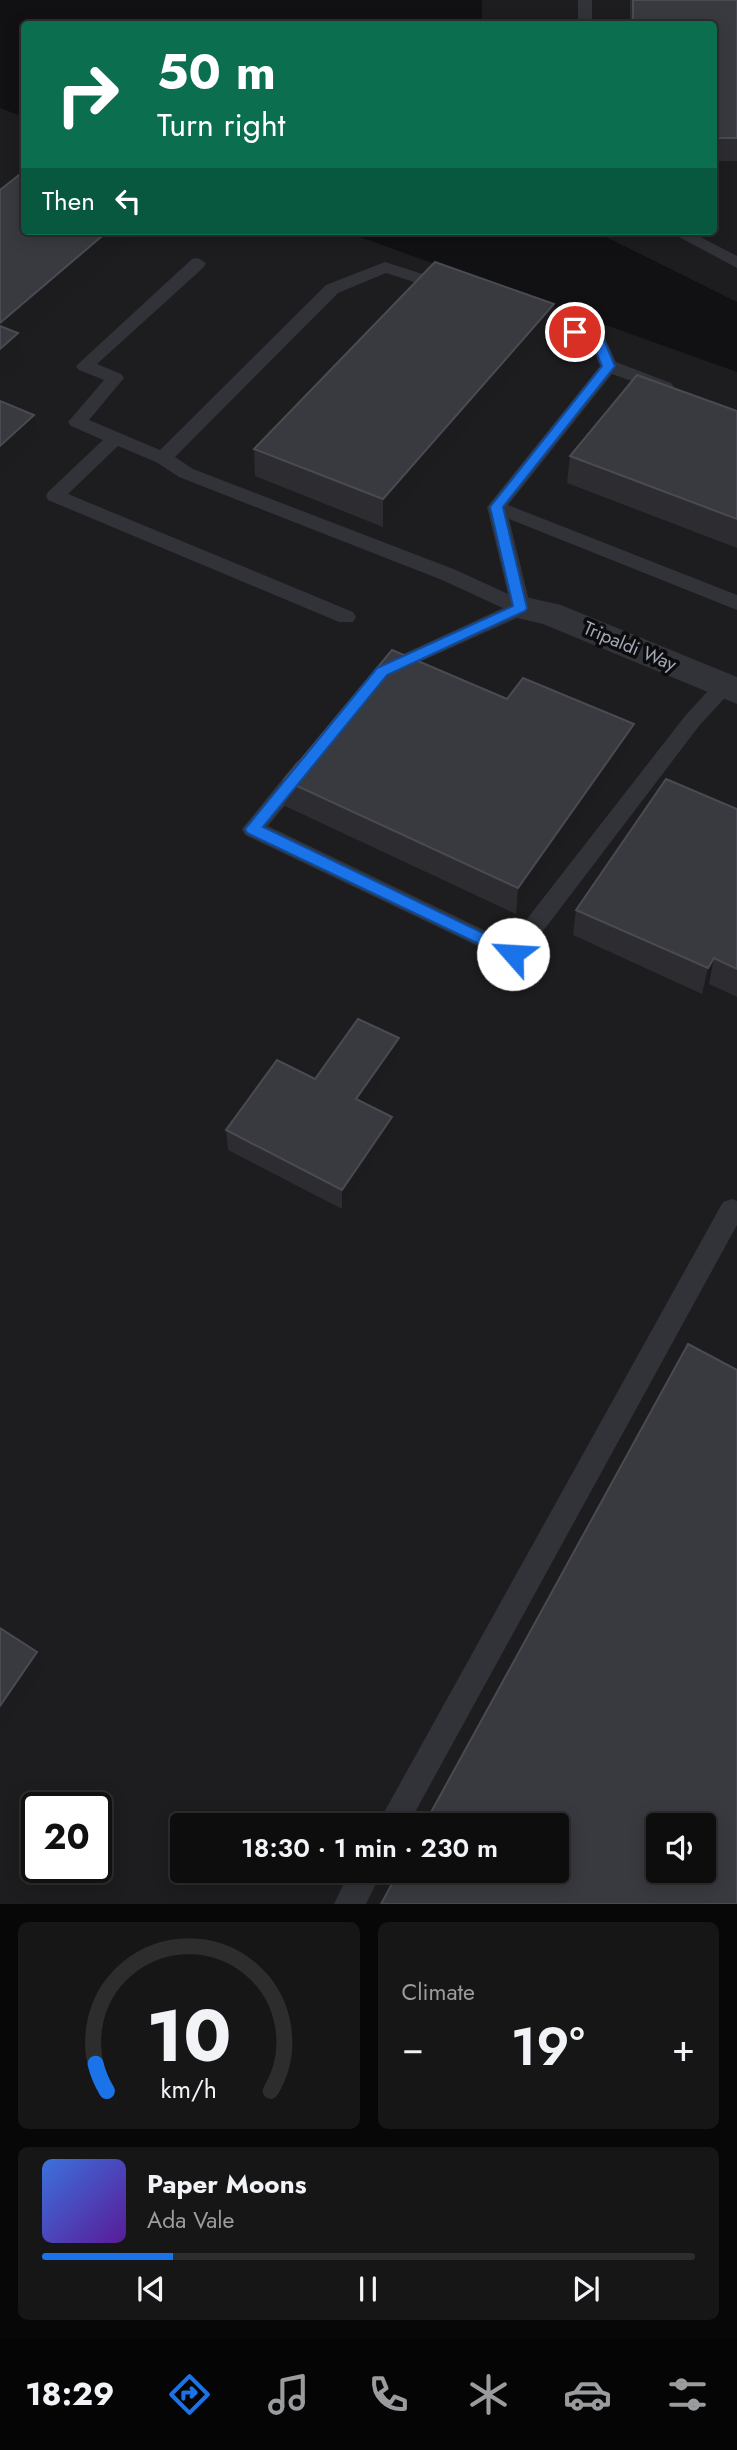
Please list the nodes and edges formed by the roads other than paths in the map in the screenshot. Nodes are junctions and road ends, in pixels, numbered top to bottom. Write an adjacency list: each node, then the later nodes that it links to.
1 (585, 0): 2 (lane)
2 (585, 21)
3 (684, 235): 5 (lane)
4 (198, 263): 10 (lane)
5 (737, 263)
6 (460, 293): 11 (lane)
7 (511, 310): 8 (lane)
8 (609, 366): 9 (lane); 12 (lane)
9 (686, 394)
10 (116, 439): 11 (lane); 15 (lane)
11 (163, 457): 14 (lane)
12 (496, 507): 13 (lane); 14 (lane)
13 (737, 603)
14 (520, 608): 16 (lane); 17 (street, Tripaldi Way)
15 (346, 617)
16 (373, 682)
17 (731, 689): 18 (lane)
18 (313, 755)
19 (737, 1213): 20 (lane)
20 (399, 1813)
21 (360, 1883): 22 (lane)
22 (349, 1904)

